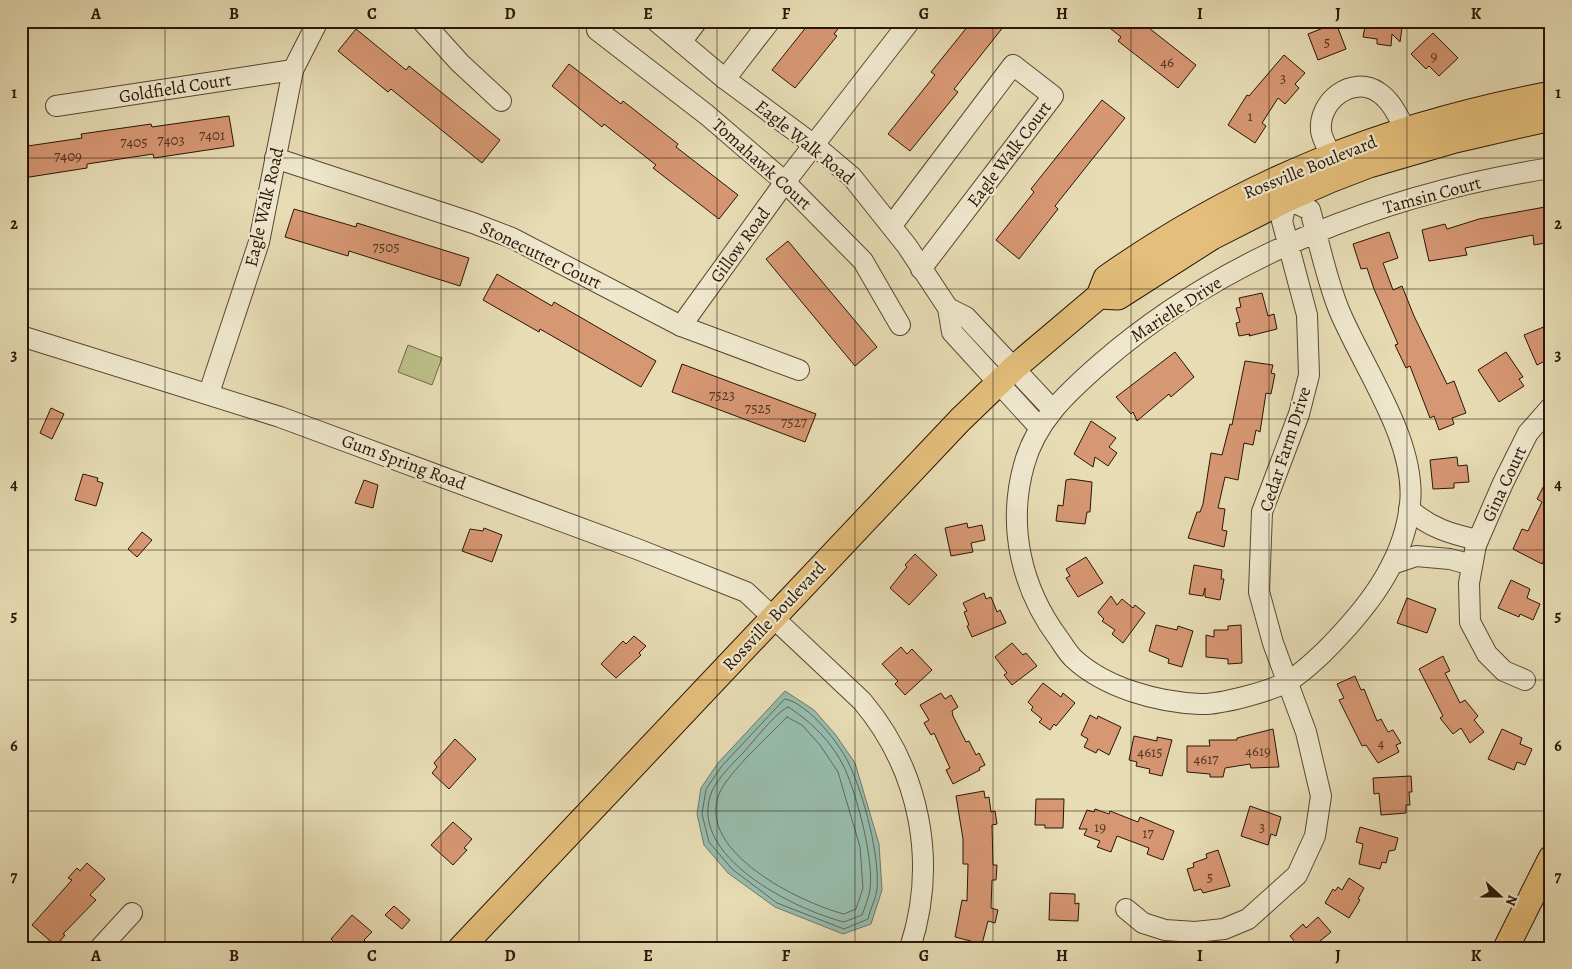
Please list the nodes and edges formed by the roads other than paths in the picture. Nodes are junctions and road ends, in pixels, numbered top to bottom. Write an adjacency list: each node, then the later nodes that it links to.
1 (318, 21): 9 (street, Eagle Walk Road)
2 (422, 21): 12 (street)
3 (656, 21): 8 (street, Eagle Walk Road)
4 (697, 21): 8 (street)
5 (770, 21): 10 (street)
6 (910, 21): 16 (street, Gillow Road)
7 (596, 30): 20 (street, Tomahawk Court)
8 (680, 42): 10 (street, Eagle Walk Road)
9 (293, 70): 13 (street, Goldfield Court); 18 (street, Eagle Walk Road)
10 (725, 79): 16 (street, Eagle Walk Road)
11 (1551, 94): 15 (main road, Rossville Boulevard)
12 (501, 101)
13 (56, 106)
14 (1551, 118): 21 (main road, Rossville Boulevard)
15 (1405, 129): 17 (main road, Rossville Boulevard); 17 (street)
16 (814, 145): 20 (street, Gillow Road); 22 (street, Eagle Walk Road)
17 (1331, 156): 26 (main road, Rossville Boulevard)
18 (275, 158): 30 (street, Stonecutter Court); 34 (street, Eagle Walk Road)
19 (1551, 168): 23 (street, Tamsin Court)
20 (785, 182): 29 (street, Tomahawk Court); 30 (street, Gillow Road)
21 (1287, 199): 23 (street); 24 (street, Cedar Farm Drive); 26 (main road, Rossville Boulevard)
22 (892, 225): 25 (street, Eagle Walk Road); 25 (street, Eagle Walk Court)
23 (1317, 233): 24 (street, Marielle Drive); 27 (street)
24 (1289, 243): 28 (street, Cedar Farm Drive); 36 (street, Marielle Drive)
25 (921, 269): 33 (street, Eagle Walk Road)
26 (1099, 296): 33 (main road, Rossville Boulevard)
27 (1338, 307): 28 (street); 38 (street)
28 (1307, 315): 44 (street, Cedar Farm Drive)
29 (900, 325)
30 (681, 326): 32 (street, Stonecutter Court)
31 (21, 336): 34 (street, Gum Spring Road)
32 (799, 370)
33 (1005, 376): 36 (street); 37 (street); 42 (main road, Rossville Boulevard)
34 (209, 393): 42 (street, Gum Spring Road)
35 (1551, 407): 39 (street, Gina Court)
36 (1052, 409): 37 (street, Marielle Drive)
37 (1039, 427): 44 (street, Marielle Drive)
38 (1409, 509): 39 (street, Gina Court); 40 (street)
39 (1478, 540): 41 (street, Gina Court)
40 (1392, 564): 41 (street); 44 (street)
41 (1472, 565): 43 (street, Gina Court)
42 (774, 617): 49 (main road, Rossville Boulevard); 50 (street, Gum Spring Road)
43 (1525, 680)
44 (1287, 683): 46 (street, Cedar Farm Drive)
45 (1551, 858): 51 (main road)
46 (1126, 909)
47 (132, 913): 48 (street)
48 (100, 948)
49 (461, 948)
50 (910, 948)
51 (1506, 948)

